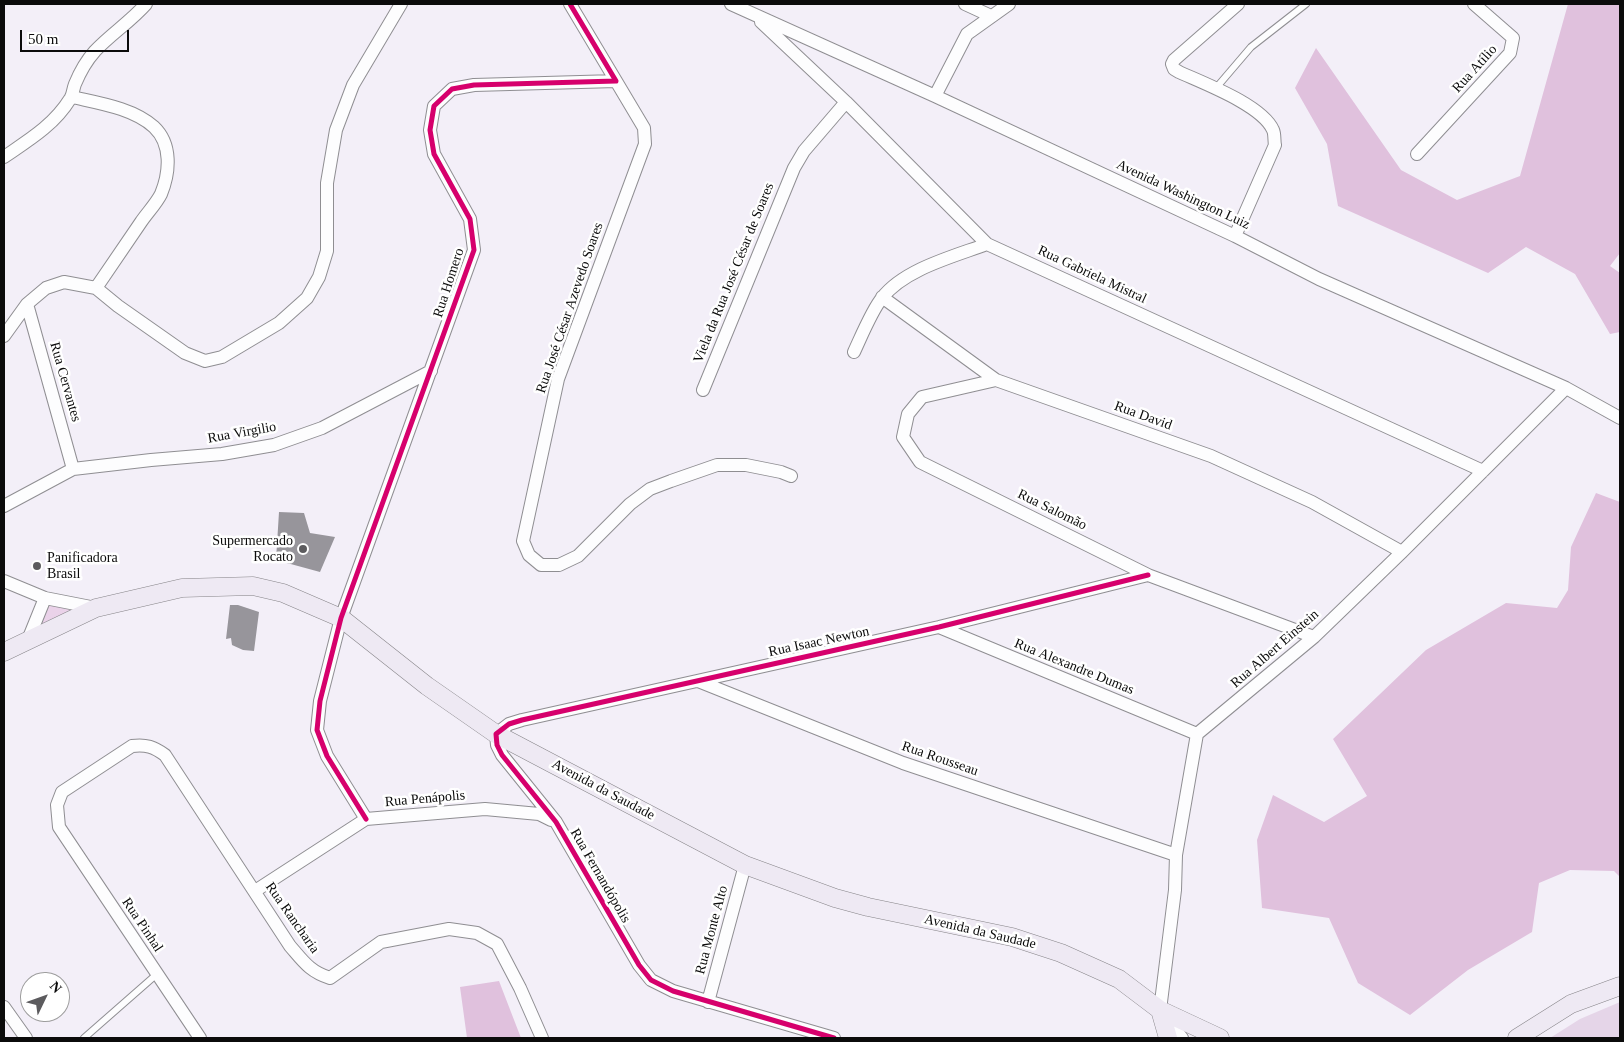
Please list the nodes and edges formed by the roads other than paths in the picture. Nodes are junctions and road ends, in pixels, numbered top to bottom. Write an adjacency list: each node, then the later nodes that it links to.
1 (146, 4): 15 (street)
2 (402, 4): 21 (street)
3 (570, 4): 12 (street)
4 (731, 4): 10 (street, Avenida Washington Luiz)
5 (965, 4): 11 (street)
6 (1010, 4): 11 (street)
7 (1238, 4): 13 (street)
8 (1306, 4): 13 (lane)
9 (1474, 4): 17 (street, Rua Atílio)
10 (752, 14): 14 (street, Avenida Washington Luiz); 16 (street, Rua Gabriela Mistral)
11 (991, 16): 14 (street)
12 (616, 81): 26 (street, Rua Homero); 33 (street, Rua José César Azevedo Soares)
13 (1216, 88): 19 (street)
14 (935, 96): 19 (street, Avenida Washington Luiz)
15 (72, 97): 18 (street); 21 (street)
16 (846, 102): 20 (street, Rua Gabriela Mistral); 29 (street, Viela da Rua José César de Soares)
17 (1417, 154)
18 (4, 157)
19 (1235, 236): 28 (street, Avenida Washington Luiz)
20 (987, 244): 22 (street); 32 (street, Rua Gabriela Mistral)
21 (96, 288): 23 (street)
22 (882, 297): 25 (street); 27 (street, Rua David)
23 (27, 304): 24 (street); 31 (street, Rua Cervantes)
24 (4, 336)
25 (854, 352)
26 (431, 371): 31 (street, Rua Virgilio); 40 (street, Rua Homero)
27 (996, 380): 35 (street, Rua David); 36 (street, Rua Salomão)
28 (1566, 388): 30 (street, Avenida Washington Luiz); 32 (street, Rua Albert Einstein)
29 (703, 390)
30 (1620, 418)
31 (73, 469): 34 (street)
32 (1483, 471): 35 (street, Rua Albert Einstein)
33 (792, 476)
34 (4, 506)
35 (1402, 552): 42 (street, Rua Albert Einstein)
36 (1148, 575): 41 (street, Rua Isaac Newton); 42 (street, Rua Salomão)
37 (4, 581): 38 (street)
38 (45, 598): 39 (street); 43 (street)
39 (96, 608): 40 (main road, Avenida da Saudade); 43 (main road, Avenida da Saudade)
40 (342, 618): 46 (main road, Avenida da Saudade); 48 (street, Rua Homero)
41 (939, 627): 45 (street, Rua Isaac Newton); 47 (street, Rua Alexandre Dumas)
42 (1314, 637): 47 (street, Rua Albert Einstein)
43 (28, 640): 44 (main road, Avenida da Saudade)
44 (4, 652)
45 (698, 680): 46 (street, Rua Isaac Newton); 51 (street, Rua Rousseau)
46 (496, 734): 49 (street, Rua Fernandópolis); 52 (main road, Avenida da Saudade)
47 (1197, 734): 51 (street)
48 (366, 819): 49 (street, Rua Penápolis); 53 (street, Rua Penápolis)
49 (556, 822): 56 (street, Rua Fernandópolis)
50 (58, 827): 53 (street, Rua Rancharia); 54 (street, Rua Pinhal)
51 (1176, 854): 58 (street)
52 (745, 865): 56 (street, Rua Monte Alto); 58 (main road, Avenida da Saudade)
53 (255, 891): 62 (street, Rua Rancharia)
54 (157, 974): 60 (lane); 61 (street, Rua Pinhal)
55 (1620, 986): 67 (main road)
56 (708, 1002): 63 (street, Rua Fernandópolis)
57 (4, 1007): 59 (street)
58 (1160, 1010): 64 (main road); 65 (street); 66 (main road, Avenida da Saudade)
59 (26, 1038)
60 (84, 1038)
61 (200, 1038)
62 (542, 1038)
63 (834, 1038)
64 (1168, 1038)
65 (1182, 1038)
66 (1220, 1038)
67 (1517, 1038)

